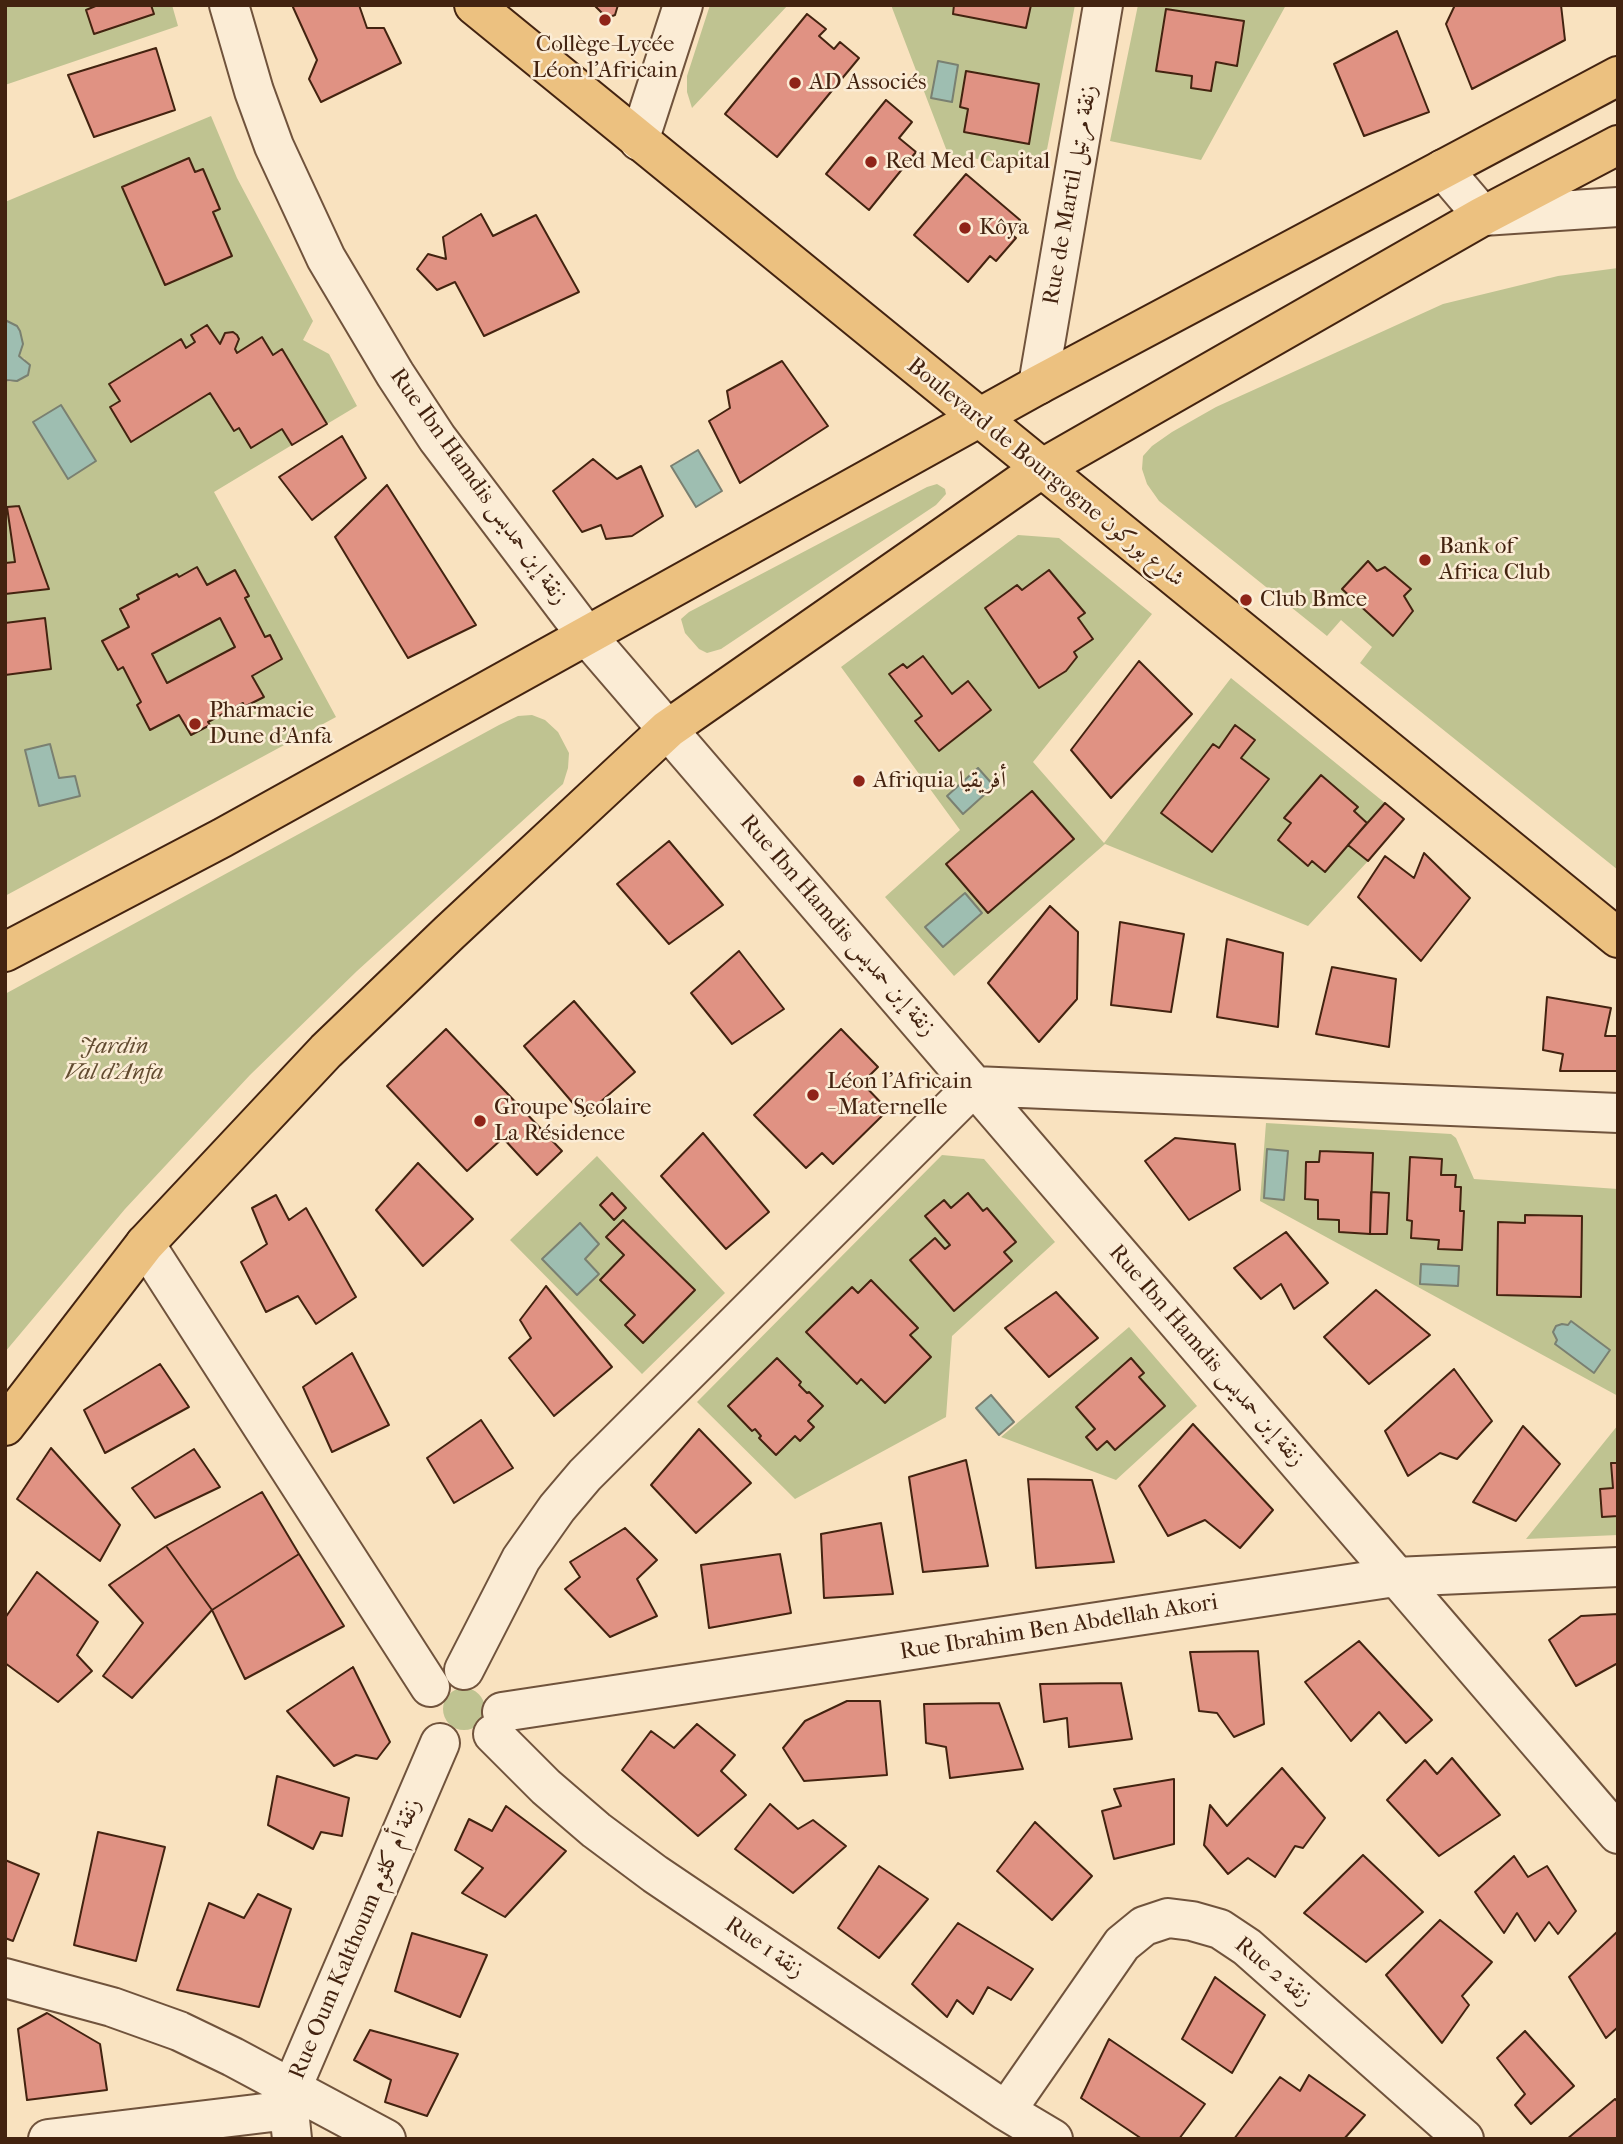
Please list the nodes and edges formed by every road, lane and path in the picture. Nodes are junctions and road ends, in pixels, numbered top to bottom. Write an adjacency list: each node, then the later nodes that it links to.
1 (229, 5): 14 (street, Rue Ibn Hamdis زنقة إبن حمديس)
2 (474, 5): 6 (main road, Boulevard de Bourgogne شارع بوركون)
3 (683, 5): 6 (street)
4 (1103, 5): 11 (street, Rue de Martil زنقة مرتيل)
5 (1618, 76): 8 (main road)
6 (639, 141): 12 (main road, Boulevard de Bourgogne شارع بوركون)
7 (1618, 145): 10 (main road)
8 (1443, 169): 10 (street); 11 (main road)
9 (1618, 207): 10 (street)
10 (1483, 216): 13 (main road)
11 (1038, 385): 12 (main road)
12 (980, 418): 13 (main road, Boulevard de Bourgogne شارع بوركون); 14 (main road)
13 (1041, 469): 15 (main road); 16 (main road, Boulevard de Bourgogne شارع بوركون)
14 (587, 636): 15 (street, Rue Ibn Hamdis زنقة إبن حمديس); 17 (main road)
15 (668, 729): 18 (street, Rue Ibn Hamdis زنقة إبن حمديس); 20 (main road)
16 (1618, 938)
17 (5, 952)
18 (974, 1086): 19 (street); 23 (street, Rue Ibn Hamdis زنقة إبن حمديس); 24 (street)
19 (1618, 1113)
20 (145, 1244): 21 (main road); 25 (street)
21 (5, 1426)
22 (1618, 1567): 23 (street, Rue Ibrahim Ben Abdellah Akori)
23 (1395, 1577): 26 (street, Rue Ibrahim Ben Abdellah Akori); 28 (street, Rue Ibn Hamdis زنقة إبن حمديس)
24 (464, 1670): 25 (street); 26 (street)
25 (430, 1687): 27 (street)
26 (497, 1723): 27 (street); 30 (street, Rue 1 زنقة)
27 (440, 1743): 31 (street, Rue Oum Kalthoum زنقة أم كلثوم)
28 (1618, 1834)
29 (5, 1978): 31 (street)
30 (1006, 2111): 34 (street, Rue 1 زنقة); 35 (street, Rue 2 زنقة)
31 (291, 2113): 32 (street); 33 (street)
32 (48, 2139)
33 (386, 2139)
34 (1053, 2139)
35 (1464, 2139)

